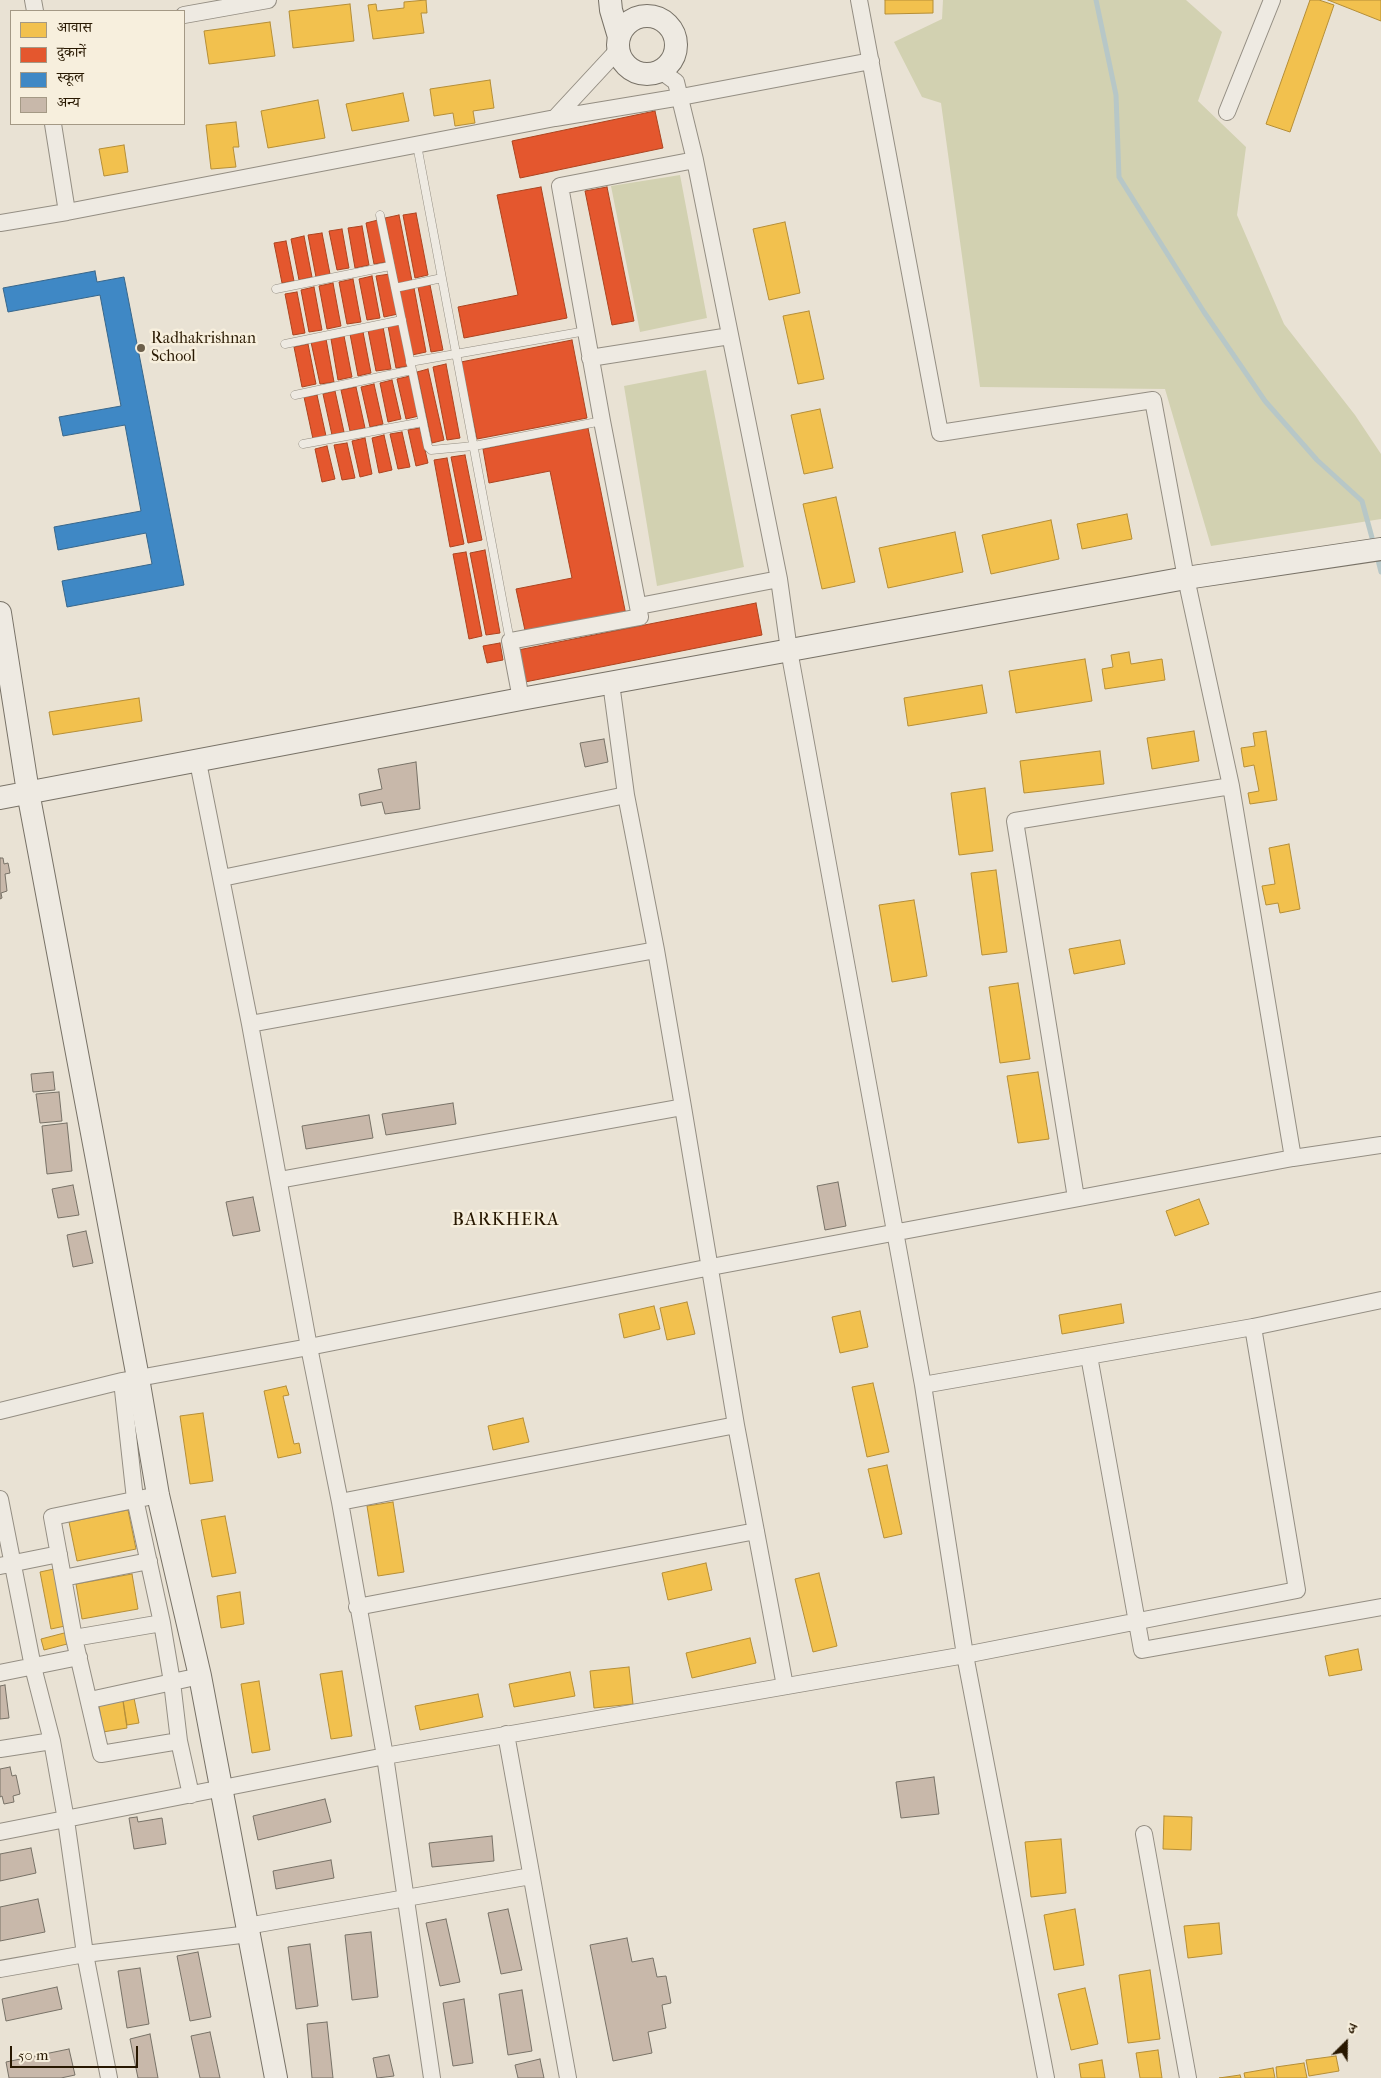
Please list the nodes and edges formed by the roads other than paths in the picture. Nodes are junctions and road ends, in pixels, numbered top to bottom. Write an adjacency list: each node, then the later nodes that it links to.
1 (268, 0): 7 (street)
2 (610, 0): 8 (main road)
3 (859, 0): 9 (street)
4 (1272, 0): 12 (street)
5 (640, 8): 6 (main road); 8 (main road)
6 (664, 11): 10 (main road)
7 (185, 15)
8 (619, 43): 10 (main road); 13 (street)
9 (871, 61): 11 (street); 37 (street)
10 (661, 71): 11 (street)
11 (681, 97): 13 (street); 16 (street)
12 (1228, 112)
13 (555, 118): 15 (street)
14 (53, 125): 17 (street)
15 (417, 144): 17 (street); 21 (lane)
16 (696, 160): 25 (street); 26 (street)
17 (67, 212): 19 (street)
18 (380, 215): 20 (lane)
19 (0, 223)
20 (390, 266): 22 (lane); 23 (lane)
21 (442, 278): 23 (lane); 28 (lane)
22 (276, 288)
23 (395, 288): 24 (lane)
24 (402, 320): 27 (lane); 30 (lane)
25 (586, 331): 28 (lane); 29 (street)
26 (730, 336): 29 (street); 38 (street)
27 (285, 344)
28 (456, 353): 30 (lane); 35 (lane)
29 (590, 358): 32 (street)
30 (411, 366): 31 (lane); 33 (lane)
31 (295, 394)
32 (602, 421): 35 (lane); 39 (street)
33 (423, 422): 34 (lane); 35 (lane)
34 (304, 444)
35 (474, 446): 41 (lane)
36 (1381, 549): 37 (main road)
37 (1186, 578): 42 (main road); 46 (street)
38 (779, 579): 39 (street); 42 (street)
39 (639, 606): 41 (street)
40 (0, 613): 47 (main road)
41 (510, 641): 44 (street)
42 (788, 650): 43 (main road); 58 (street)
43 (611, 683): 44 (main road); 48 (street)
44 (521, 699): 45 (main road)
45 (198, 762): 47 (main road); 50 (street)
46 (1231, 786): 55 (street); 57 (street)
47 (28, 792): 49 (main road); 64 (main road)
48 (626, 795): 50 (street); 51 (street)
49 (0, 798)
50 (222, 878): 52 (street)
51 (656, 950): 52 (street); 53 (street)
52 (250, 1024): 56 (street)
53 (683, 1107): 56 (street); 59 (street)
54 (1381, 1145): 55 (street)
55 (1293, 1158): 57 (street)
56 (279, 1180): 62 (street)
57 (1076, 1198): 58 (street)
58 (895, 1232): 59 (street); 65 (street)
59 (711, 1267): 62 (street); 67 (street)
60 (1381, 1300): 61 (street)
61 (1253, 1327): 63 (street); 79 (street)
62 (308, 1347): 64 (street); 71 (street)
63 (1088, 1356): 65 (street); 79 (street)
64 (130, 1380): 66 (street); 68 (main road); 70 (street)
65 (924, 1384): 82 (street)
66 (0, 1411)
67 (736, 1425): 71 (street); 72 (street)
68 (158, 1495): 70 (street); 86 (main road)
69 (0, 1499): 75 (street)
70 (135, 1499): 73 (street); 74 (street)
71 (340, 1502): 77 (street)
72 (756, 1531): 77 (street); 88 (street)
73 (59, 1554): 75 (street); 76 (street)
74 (149, 1561): 76 (street); 80 (street)
75 (6, 1565): 84 (street)
76 (63, 1578): 81 (street)
77 (357, 1607): 94 (street)
78 (1381, 1607): 79 (street)
79 (1136, 1620): 82 (street)
80 (162, 1623): 81 (street); 87 (street)
81 (74, 1638): 83 (street)
82 (965, 1654): 88 (street); 109 (street)
83 (79, 1657): 84 (street); 89 (street)
84 (33, 1666): 85 (street); 91 (street)
85 (0, 1673)
86 (200, 1676): 87 (street); 95 (main road)
87 (172, 1682): 89 (street); 92 (street)
88 (785, 1686): 90 (street)
89 (90, 1700): 92 (street)
90 (506, 1734): 94 (street); 100 (street)
91 (52, 1741): 93 (street); 97 (street)
92 (179, 1741): 96 (street)
93 (0, 1749)
94 (385, 1756): 95 (street); 101 (street)
95 (222, 1790): 96 (street); 102 (main road)
96 (191, 1794): 97 (street)
97 (66, 1820): 98 (street); 103 (street)
98 (0, 1832)
99 (1144, 1834): 110 (street)
100 (531, 1876): 101 (street); 108 (street)
101 (406, 1898): 102 (street); 107 (street)
102 (248, 1930): 103 (street); 106 (main road)
103 (85, 1954): 104 (street); 105 (street)
104 (0, 1969)
105 (109, 2078)
106 (276, 2078)
107 (432, 2078)
108 (568, 2078)
109 (1046, 2078)
110 (1188, 2078)

